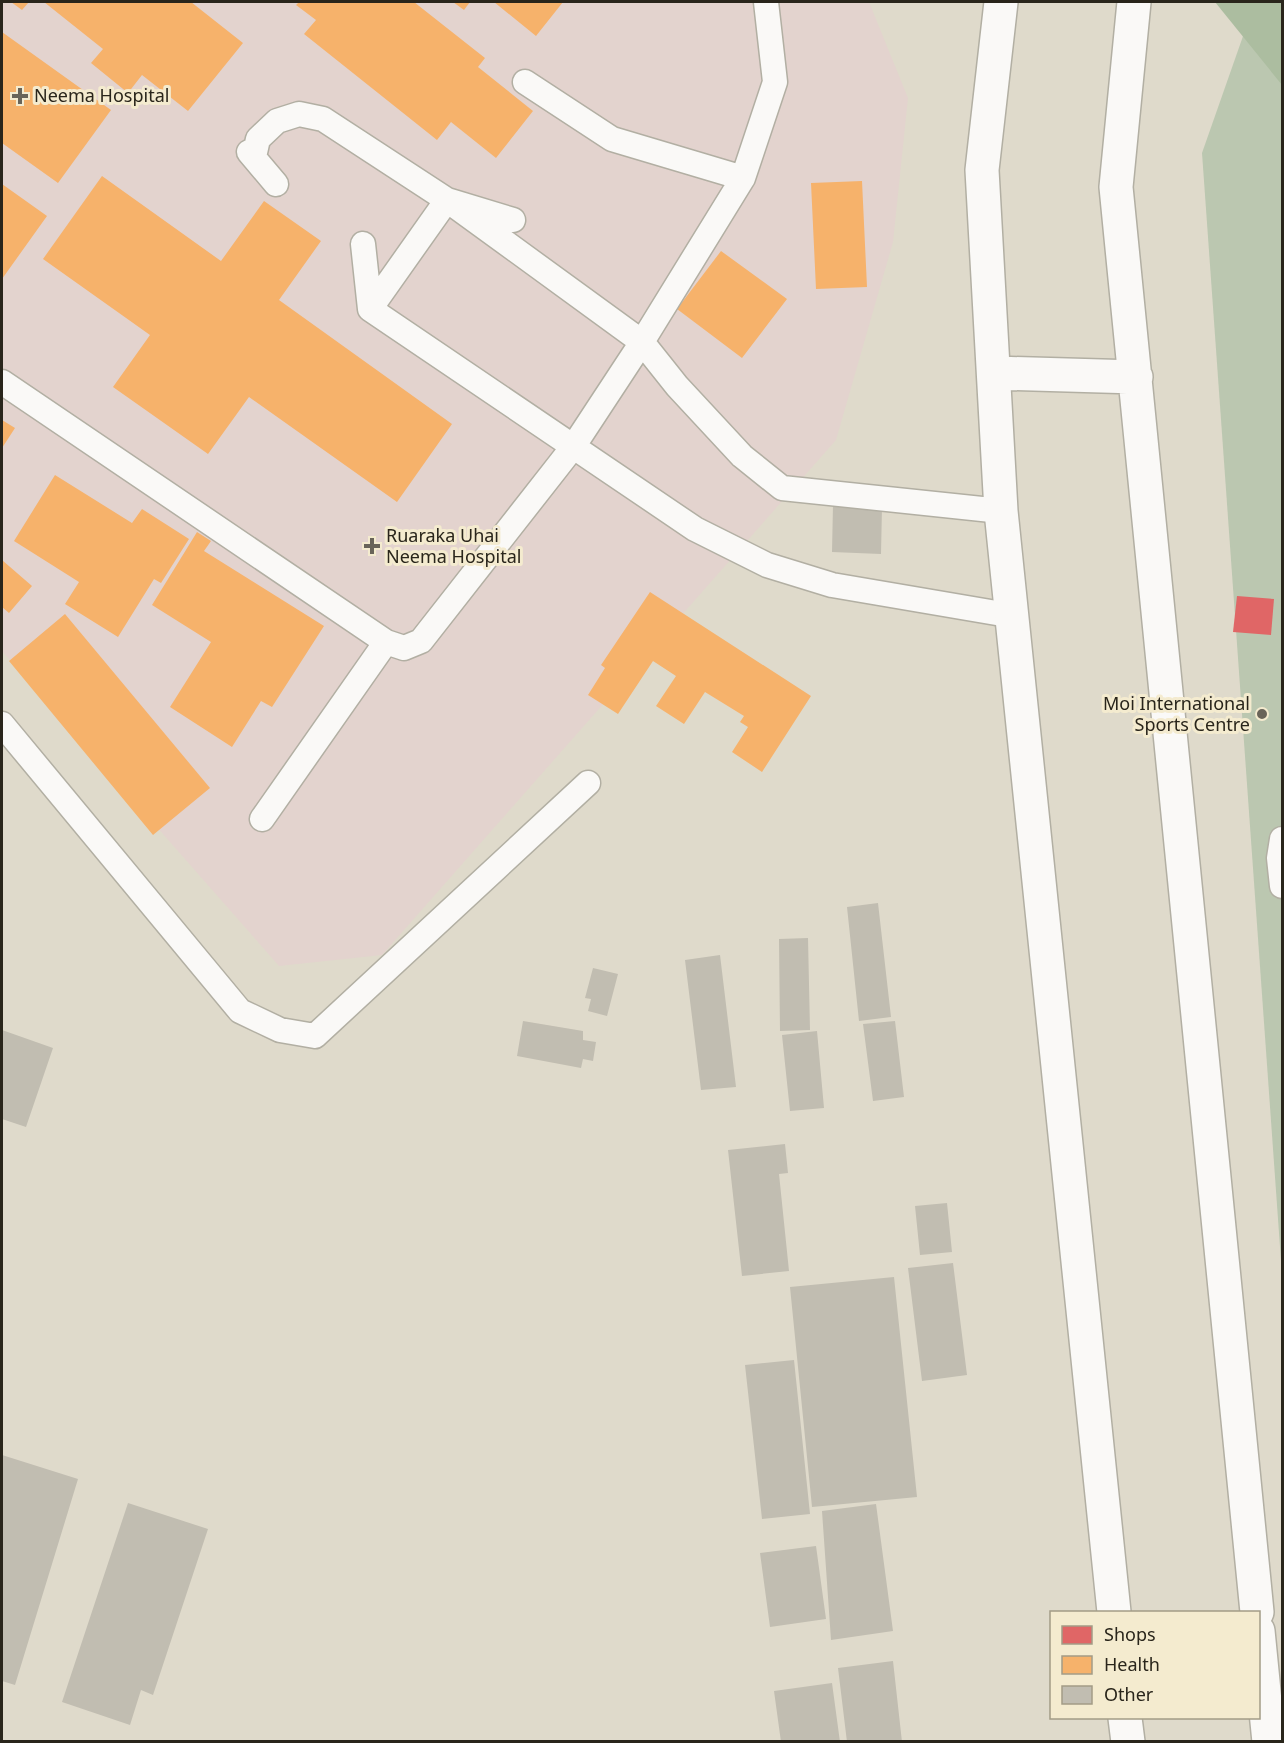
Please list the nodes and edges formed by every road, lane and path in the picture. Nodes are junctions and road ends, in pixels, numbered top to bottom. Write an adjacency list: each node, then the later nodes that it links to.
1 (766, 2): 5 (lane)
2 (1001, 2): 12 (street)
3 (1134, 2): 13 (street)
4 (525, 82): 5 (lane)
5 (743, 178): 11 (lane)
6 (276, 184): 7 (lane)
7 (447, 200): 8 (lane); 10 (lane); 11 (lane)
8 (513, 220)
9 (363, 244): 10 (lane)
10 (370, 309): 15 (lane)
11 (642, 342): 15 (lane); 16 (lane)
12 (995, 373): 13 (street); 16 (street)
13 (1136, 377): 25 (street)
14 (2, 382): 18 (lane)
15 (573, 447): 17 (lane); 18 (lane)
16 (1001, 511): 17 (street)
17 (1014, 616): 24 (street)
18 (386, 642): 21 (lane)
19 (2, 723): 20 (lane)
20 (588, 783)
21 (262, 819)
22 (1282, 839): 23 (lane)
23 (1282, 886)
24 (1114, 1611)
25 (1257, 1611)
26 (1260, 1651): 29 (street)
27 (1125, 1719): 28 (street)
28 (1128, 1742)
29 (1269, 1742)

